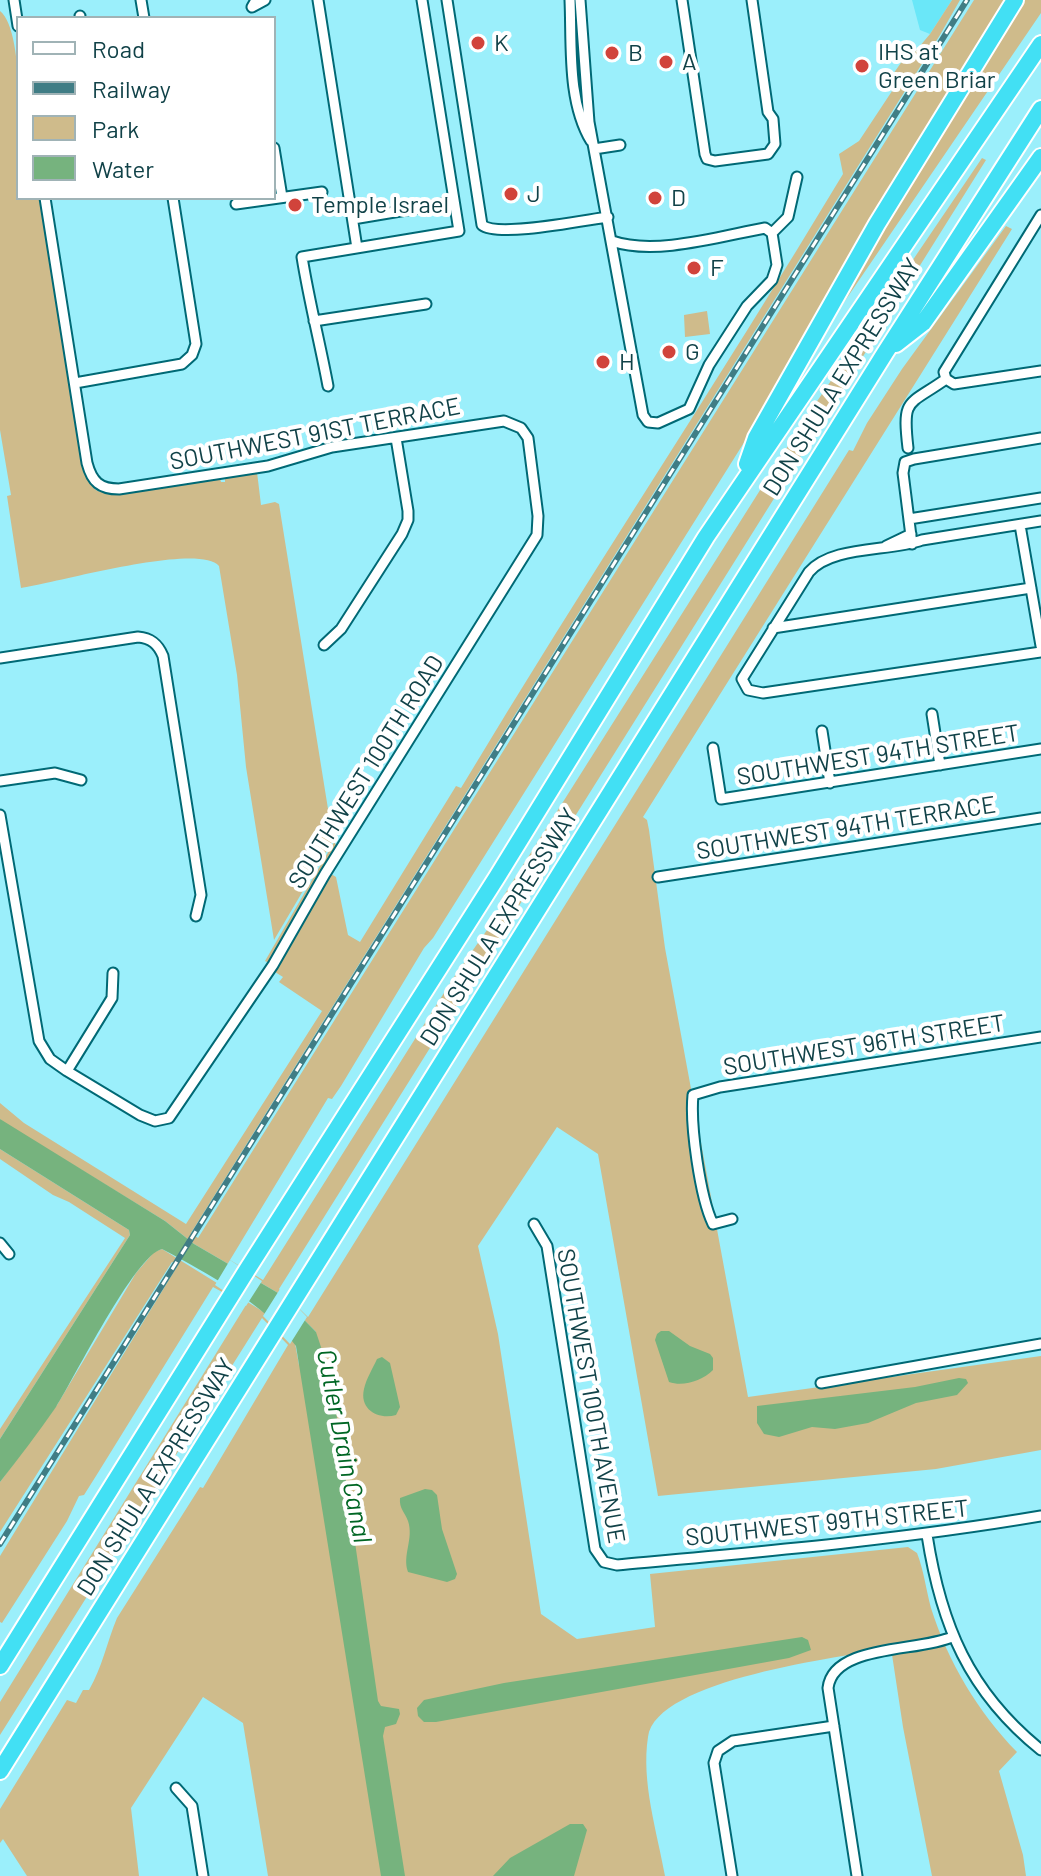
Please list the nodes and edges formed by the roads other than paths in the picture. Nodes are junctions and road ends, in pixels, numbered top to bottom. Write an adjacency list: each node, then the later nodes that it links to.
1 (265, 0): 10 (street)
2 (318, 0): 28 (street)
3 (422, 0): 24 (street)
4 (447, 0): 27 (street)
5 (570, 0): 14 (street)
6 (580, 0): 14 (street)
7 (682, 0): 8 (street)
8 (752, 0)
9 (1015, 0): 43 (highway)
10 (254, 4)
11 (1041, 44): 43 (highway, DON SHULA EXPRESSWAY)
12 (1041, 109): 34 (highway, DON SHULA EXPRESSWAY)
13 (620, 145): 14 (street)
14 (593, 147): 27 (street)
15 (1041, 157): 34 (highway)
16 (276, 160): 19 (street)
17 (797, 177): 29 (street)
18 (322, 192): 19 (street)
19 (282, 197): 20 (street)
20 (276, 198)
21 (45, 200): 37 (street)
22 (173, 200): 37 (street)
23 (262, 200): 25 (street)
24 (454, 202): 28 (street); 31 (street)
25 (236, 204)
26 (1041, 215): 36 (street)
27 (608, 217): 30 (street)
28 (353, 219): 31 (street)
29 (772, 233): 30 (street); 30 (street)
30 (612, 241)
31 (357, 248): 33 (street)
32 (426, 304): 33 (street)
33 (314, 321): 38 (street)
34 (885, 353): 82 (highway, DON SHULA EXPRESSWAY)
35 (1041, 371): 36 (street)
36 (946, 379): 42 (street)
37 (75, 383): 40 (street, SOUTHWEST 91ST TERRACE)
38 (328, 386)
39 (518, 426): 40 (street, SOUTHWEST 91ST TERRACE); 68 (street, SOUTHWEST 100TH ROAD)
40 (396, 438): 51 (street)
41 (1041, 438): 45 (street)
42 (908, 448)
43 (741, 484): 79 (highway, DON SHULA EXPRESSWAY)
44 (1041, 498): 45 (street)
45 (909, 519): 48 (street)
46 (1041, 521): 47 (street)
47 (1020, 525): 48 (street); 49 (street)
48 (911, 539): 50 (street)
49 (1031, 588): 50 (street); 52 (street)
50 (773, 628): 52 (street)
51 (324, 645)
52 (1041, 649)
53 (0, 658): 65 (street)
54 (932, 714): 58 (street)
55 (822, 731): 61 (street)
56 (713, 748): 61 (street, SOUTHWEST 94TH STREET)
57 (1041, 749): 58 (street, SOUTHWEST 94TH STREET)
58 (940, 765): 61 (street, SOUTHWEST 94TH STREET)
59 (81, 780): 60 (street)
60 (0, 781)
61 (830, 783)
62 (0, 815): 68 (street)
63 (1041, 818): 64 (street, SOUTHWEST 94TH TERRACE)
64 (658, 877)
65 (196, 916)
66 (113, 973): 68 (street)
67 (1041, 1037): 69 (street, SOUTHWEST 96TH STREET)
68 (67, 1071)
69 (732, 1219)
70 (534, 1224): 77 (street, SOUTHWEST 100TH AVENUE)
71 (0, 1243): 72 (street)
72 (9, 1254)
73 (1041, 1344): 74 (street)
74 (821, 1383)
75 (1041, 1516): 76 (street, SOUTHWEST 99TH STREET)
76 (927, 1535): 77 (street, SOUTHWEST 99TH STREET); 78 (street)
77 (617, 1565)
78 (952, 1637): 80 (street); 81 (street)
79 (0, 1666)
80 (834, 1726): 85 (street); 86 (street)
81 (1041, 1750)
82 (0, 1771)
83 (176, 1788): 84 (street)
84 (203, 1876)
85 (732, 1876)
86 (857, 1876)

